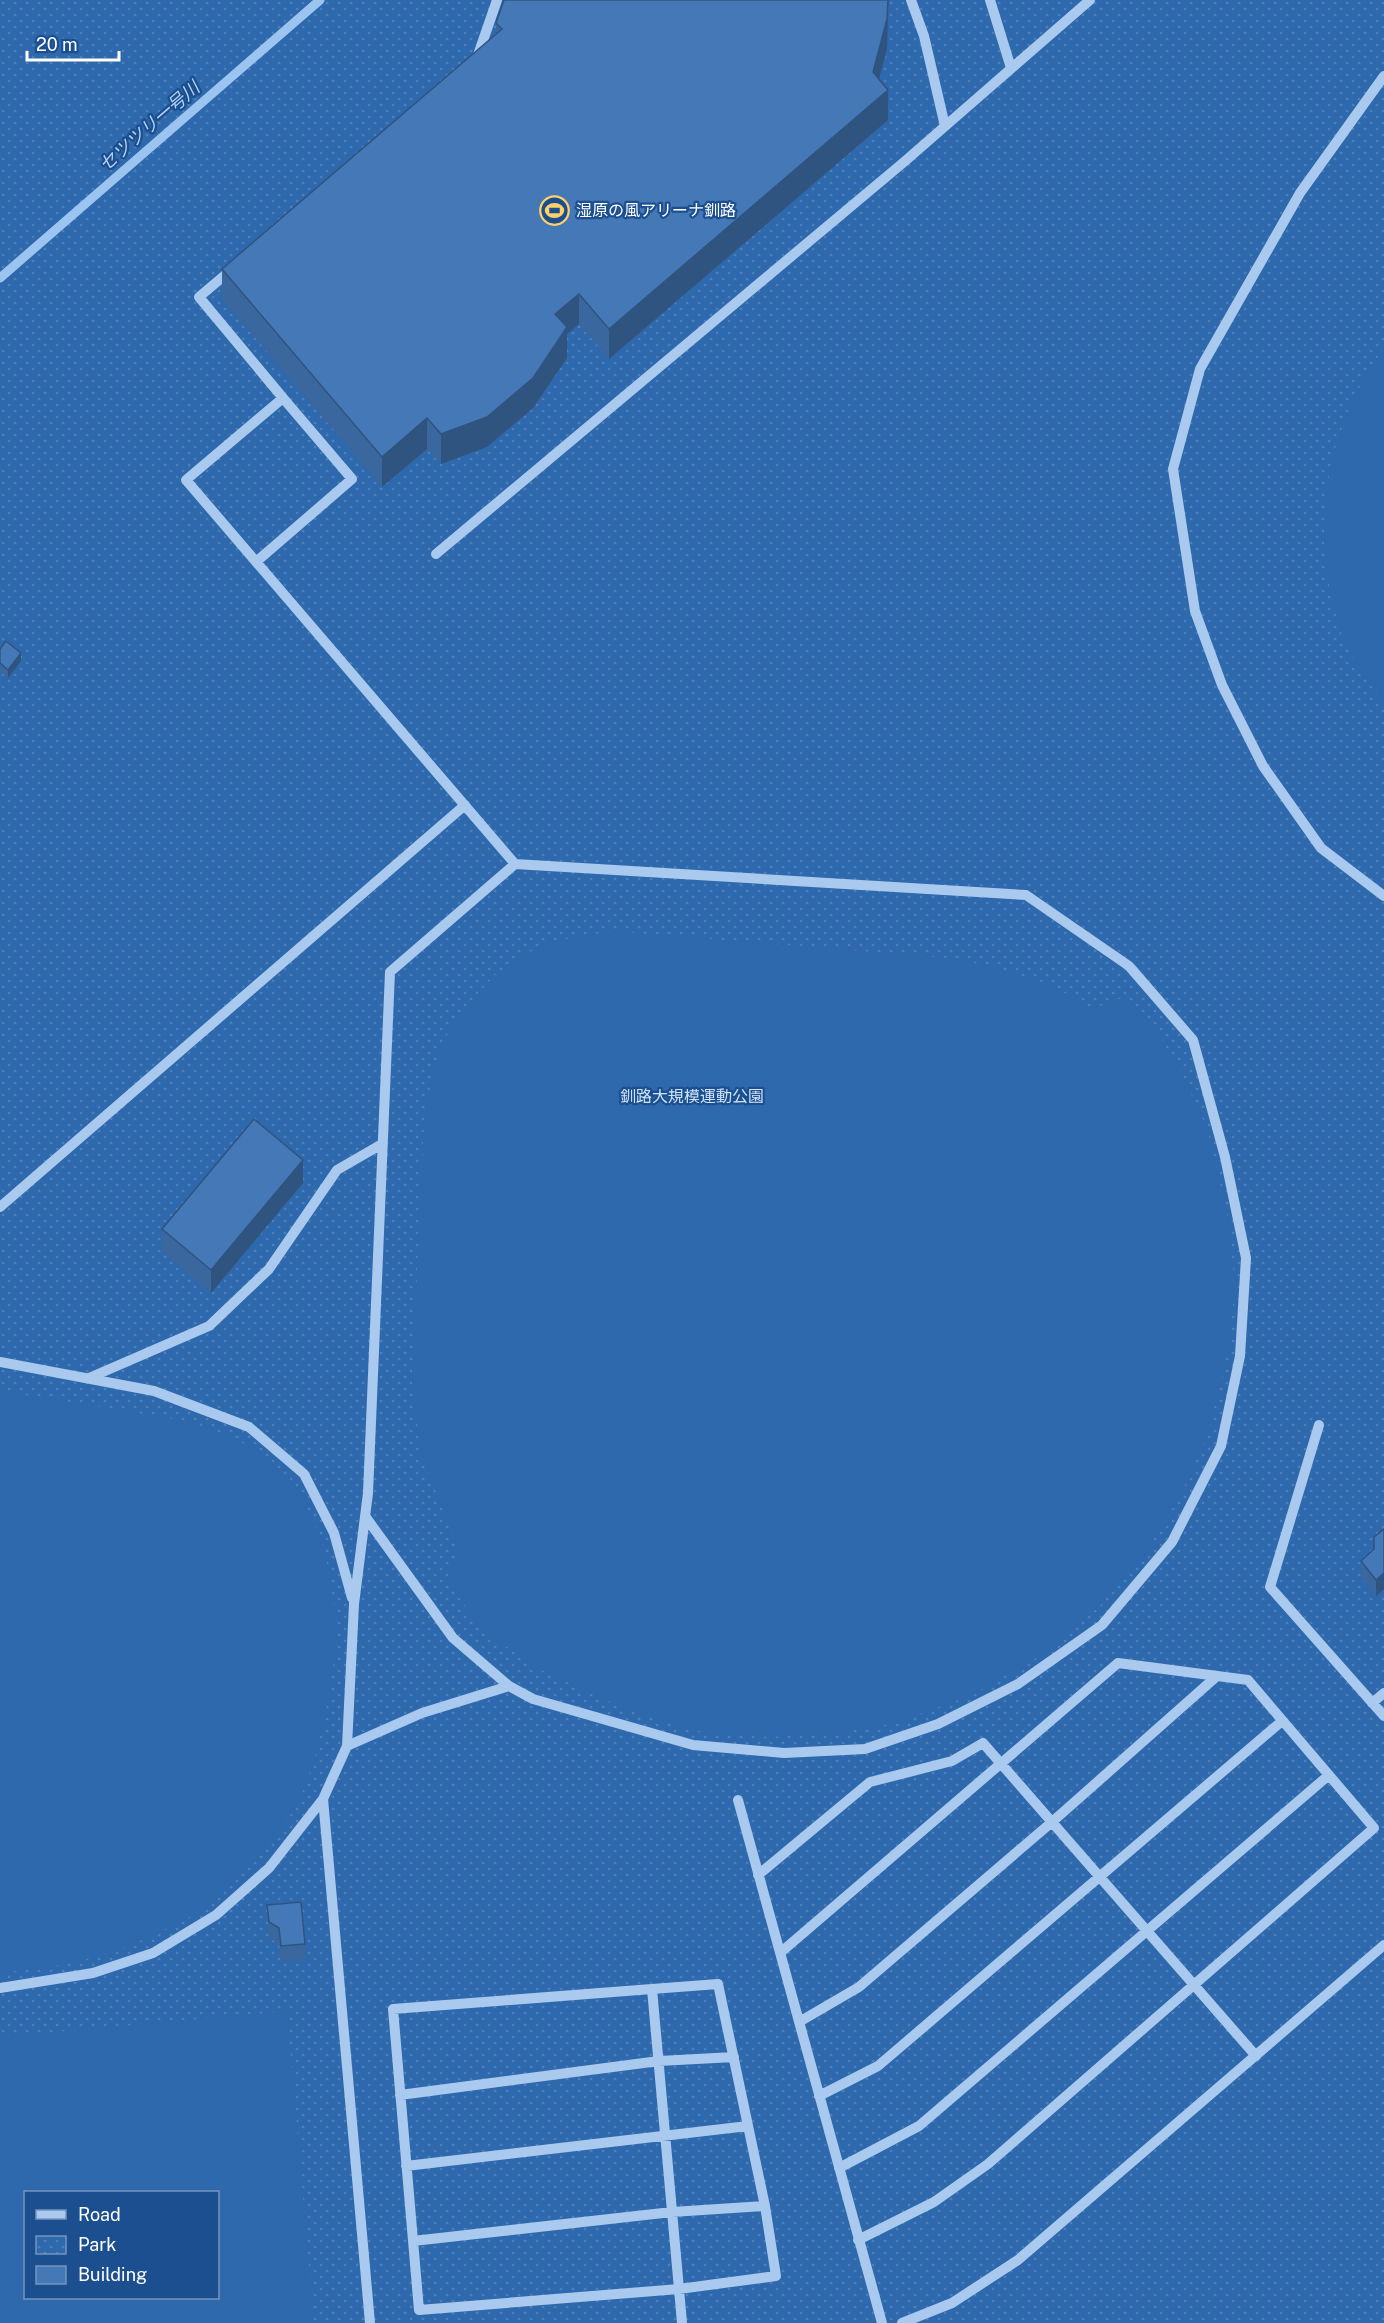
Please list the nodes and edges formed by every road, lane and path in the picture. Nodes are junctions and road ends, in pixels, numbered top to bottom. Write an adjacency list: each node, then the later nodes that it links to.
1 (497, 0): 5 (street)
2 (911, 0): 8 (street)
3 (990, 0): 6 (street)
4 (1090, 0): 6 (street)
5 (469, 64)
6 (1011, 68): 8 (street)
7 (1384, 76): 15 (street)
8 (945, 126): 11 (street)
9 (244, 258): 10 (street)
10 (283, 398): 12 (street); 12 (street)
11 (436, 554)
12 (256, 562): 13 (street)
13 (465, 805): 14 (street); 17 (street)
14 (515, 864): 16 (street); 24 (street)
15 (1384, 896)
16 (382, 1144): 19 (street); 21 (street)
17 (0, 1207)
18 (0, 1362): 19 (street)
19 (88, 1378): 22 (street)
20 (1319, 1425): 26 (street)
21 (365, 1516): 22 (street); 24 (street)
22 (354, 1604): 29 (street)
23 (1217, 1676): 28 (street); 30 (street); 34 (street)
24 (509, 1686): 29 (street)
25 (1384, 1693): 26 (street)
26 (1372, 1703): 27 (street)
27 (1384, 1716)
28 (1282, 1721): 31 (street); 36 (street)
29 (347, 1746): 32 (street)
30 (1001, 1764): 34 (street); 35 (street); 39 (street)
31 (1329, 1775): 37 (street); 40 (street)
32 (323, 1799): 41 (street); 58 (street)
33 (738, 1800): 35 (street)
34 (1052, 1822): 36 (street); 43 (street)
35 (758, 1875): 39 (street)
36 (1099, 1876): 37 (street); 48 (street)
37 (1148, 1931): 40 (street); 52 (street)
38 (1384, 1946): 44 (street)
39 (780, 1953): 43 (street)
40 (1195, 1986): 44 (street); 55 (street)
41 (0, 1988)
42 (652, 1989): 45 (street); 46 (street); 47 (street)
43 (799, 2022): 48 (street)
44 (1256, 2056): 61 (street)
45 (734, 2057): 46 (street); 49 (street)
46 (658, 2061): 47 (street); 50 (street)
47 (400, 2094): 51 (street)
48 (819, 2096): 52 (street)
49 (748, 2126): 50 (street); 53 (street)
50 (665, 2135): 51 (street); 54 (street)
51 (406, 2166): 56 (street)
52 (839, 2168): 55 (street)
53 (765, 2206): 54 (street); 57 (street)
54 (672, 2212): 56 (street); 57 (street)
55 (858, 2240): 60 (street)
56 (413, 2241): 57 (street)
57 (679, 2289): 59 (street)
58 (370, 2323)
59 (682, 2323)
60 (882, 2323)
61 (902, 2323)

